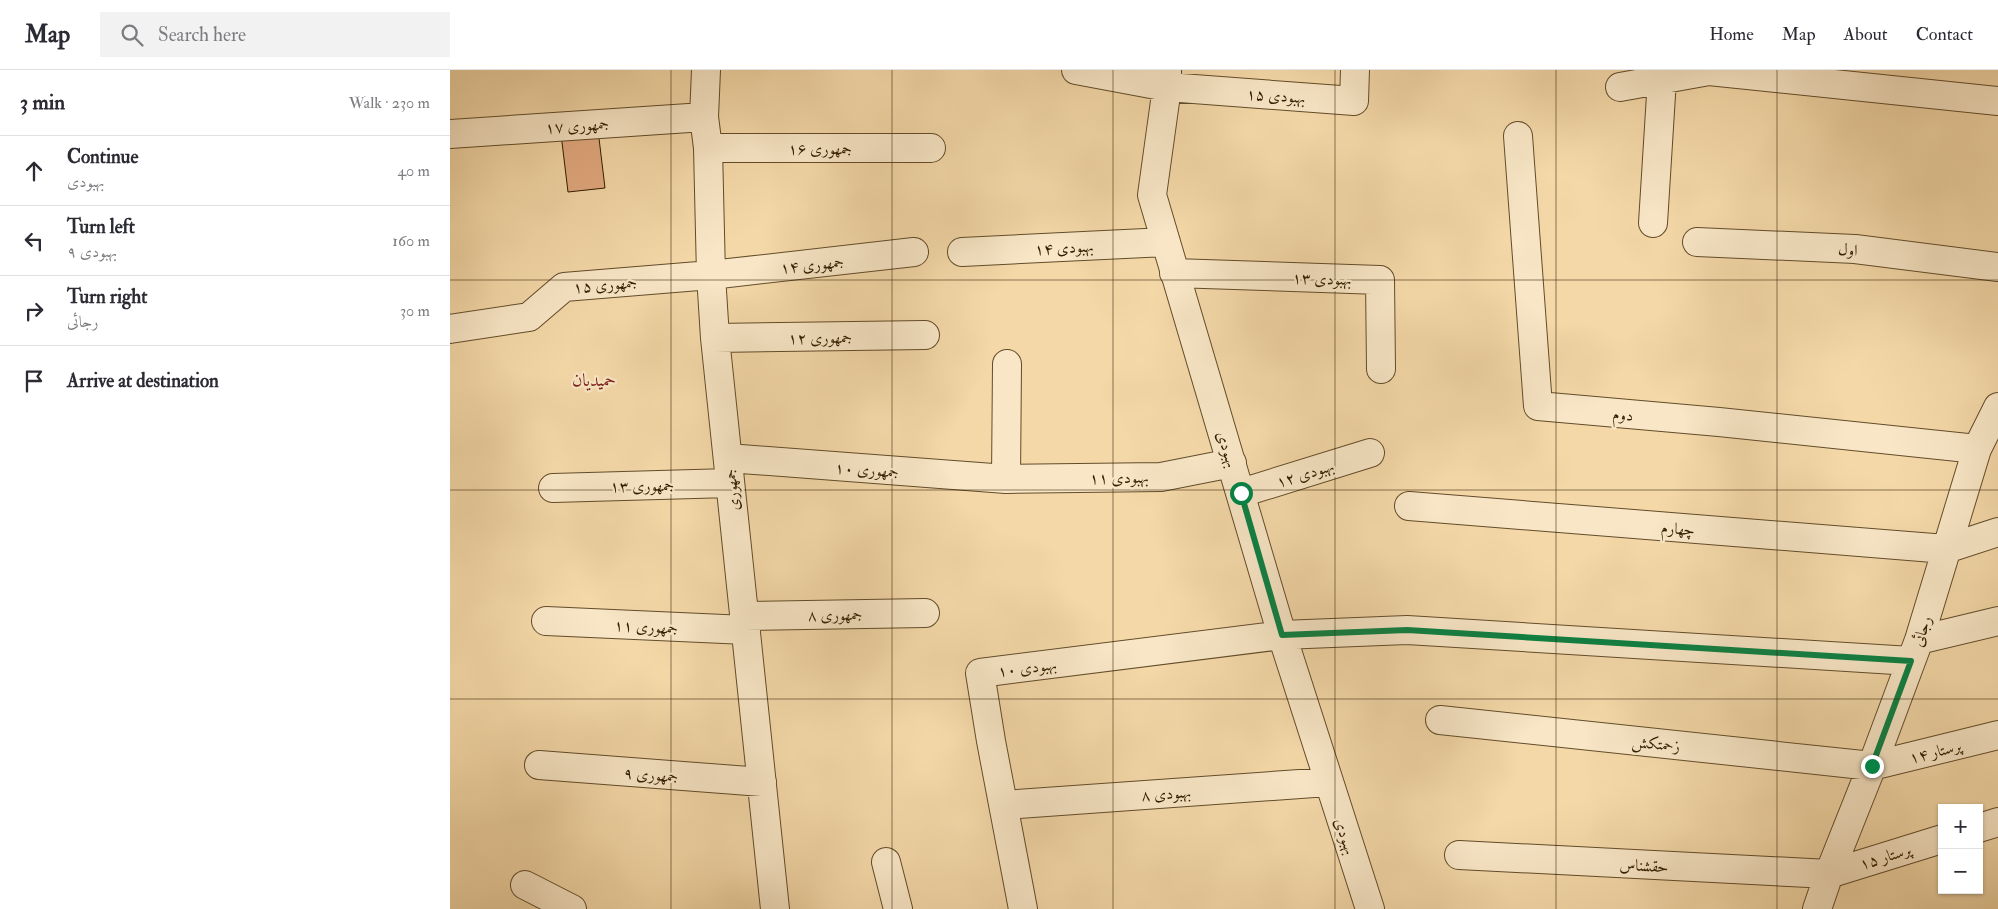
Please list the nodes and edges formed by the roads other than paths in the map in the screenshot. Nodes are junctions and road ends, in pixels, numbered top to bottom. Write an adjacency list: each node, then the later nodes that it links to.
1 (706, 70): 8 (street, جمهوری)
2 (1076, 70): 4 (street)
3 (1355, 70): 4 (street, بهبودی ۱۵)
4 (1167, 78): 14 (street, بهبودی)
5 (1662, 79): 6 (street); 7 (street); 13 (street)
6 (1620, 87)
7 (1998, 101)
8 (704, 117): 9 (street, جمهوری ۱۷); 11 (street, جمهوری)
9 (450, 134)
10 (1518, 136): 27 (street, دوم)
11 (708, 148): 12 (street, جمهوری ۱۶); 20 (street, جمهوری)
12 (931, 148)
13 (1653, 223)
14 (1166, 242): 17 (street, بهبودی ۱۴); 19 (street, بهبودی)
15 (1697, 242): 18 (street, اول)
16 (914, 252): 20 (street, جمهوری ۱۴)
17 (962, 252)
18 (1998, 267)
19 (1174, 273): 25 (street, بهبودی ۱۳); 29 (street, بهبودی)
20 (710, 275): 21 (street, جمهوری ۱۵); 23 (street, جمهوری)
21 (450, 329)
22 (925, 335): 23 (street, جمهوری ۱۲)
23 (715, 338): 30 (street, جمهوری)
24 (1007, 364): 31 (street)
25 (1381, 369)
26 (1998, 407): 27 (street, رجائی)
27 (1977, 449): 36 (street, رجائی)
28 (1370, 454): 33 (street, بهبودی ۱۲)
29 (1232, 463): 31 (street, بهبودی ۱۱); 33 (street, بهبودی)
30 (729, 470): 31 (street, جمهوری ۱۰); 32 (street, جمهوری ۱۳); 40 (street, جمهوری)
31 (1006, 479)
32 (553, 488)
33 (1241, 493): 41 (street, بهبودی)
34 (1409, 506): 36 (street, چهارم)
35 (1998, 532): 36 (street)
36 (1946, 549): 42 (street, رجائی)
37 (925, 613): 40 (street, جمهوری ۸)
38 (546, 621): 40 (street, جمهوری ۱۱)
39 (1998, 621): 42 (street)
40 (745, 623): 47 (street, جمهوری)
41 (1282, 635): 42 (street); 48 (street, بهبودی); 49 (street, بهبودی ۱۰)
42 (1915, 651): 46 (street, رجائی)
43 (1440, 720): 46 (street, زحمتکش)
44 (1998, 735): 46 (street, پرستار ۱۴)
45 (540, 765): 47 (street, جمهوری ۹)
46 (1872, 766): 55 (street, رجائی)
47 (762, 782): 58 (street, جمهوری)
48 (1328, 782): 49 (street, بهبودی ۸); 61 (street, بهبودی)
49 (1004, 805): 60 (street, بهبودی ۱۰)
50 (1998, 822): 51 (street)
51 (1983, 827)
52 (1938, 840): 55 (street, پرستار ۱۵)
53 (1459, 855): 55 (street, حقشناس)
54 (886, 862): 59 (street)
55 (1829, 874): 62 (street, رجائی)
56 (525, 885): 57 (street)
57 (572, 909)
58 (775, 909)
59 (898, 909)
60 (1023, 909)
61 (1370, 909)
62 (1817, 909)

